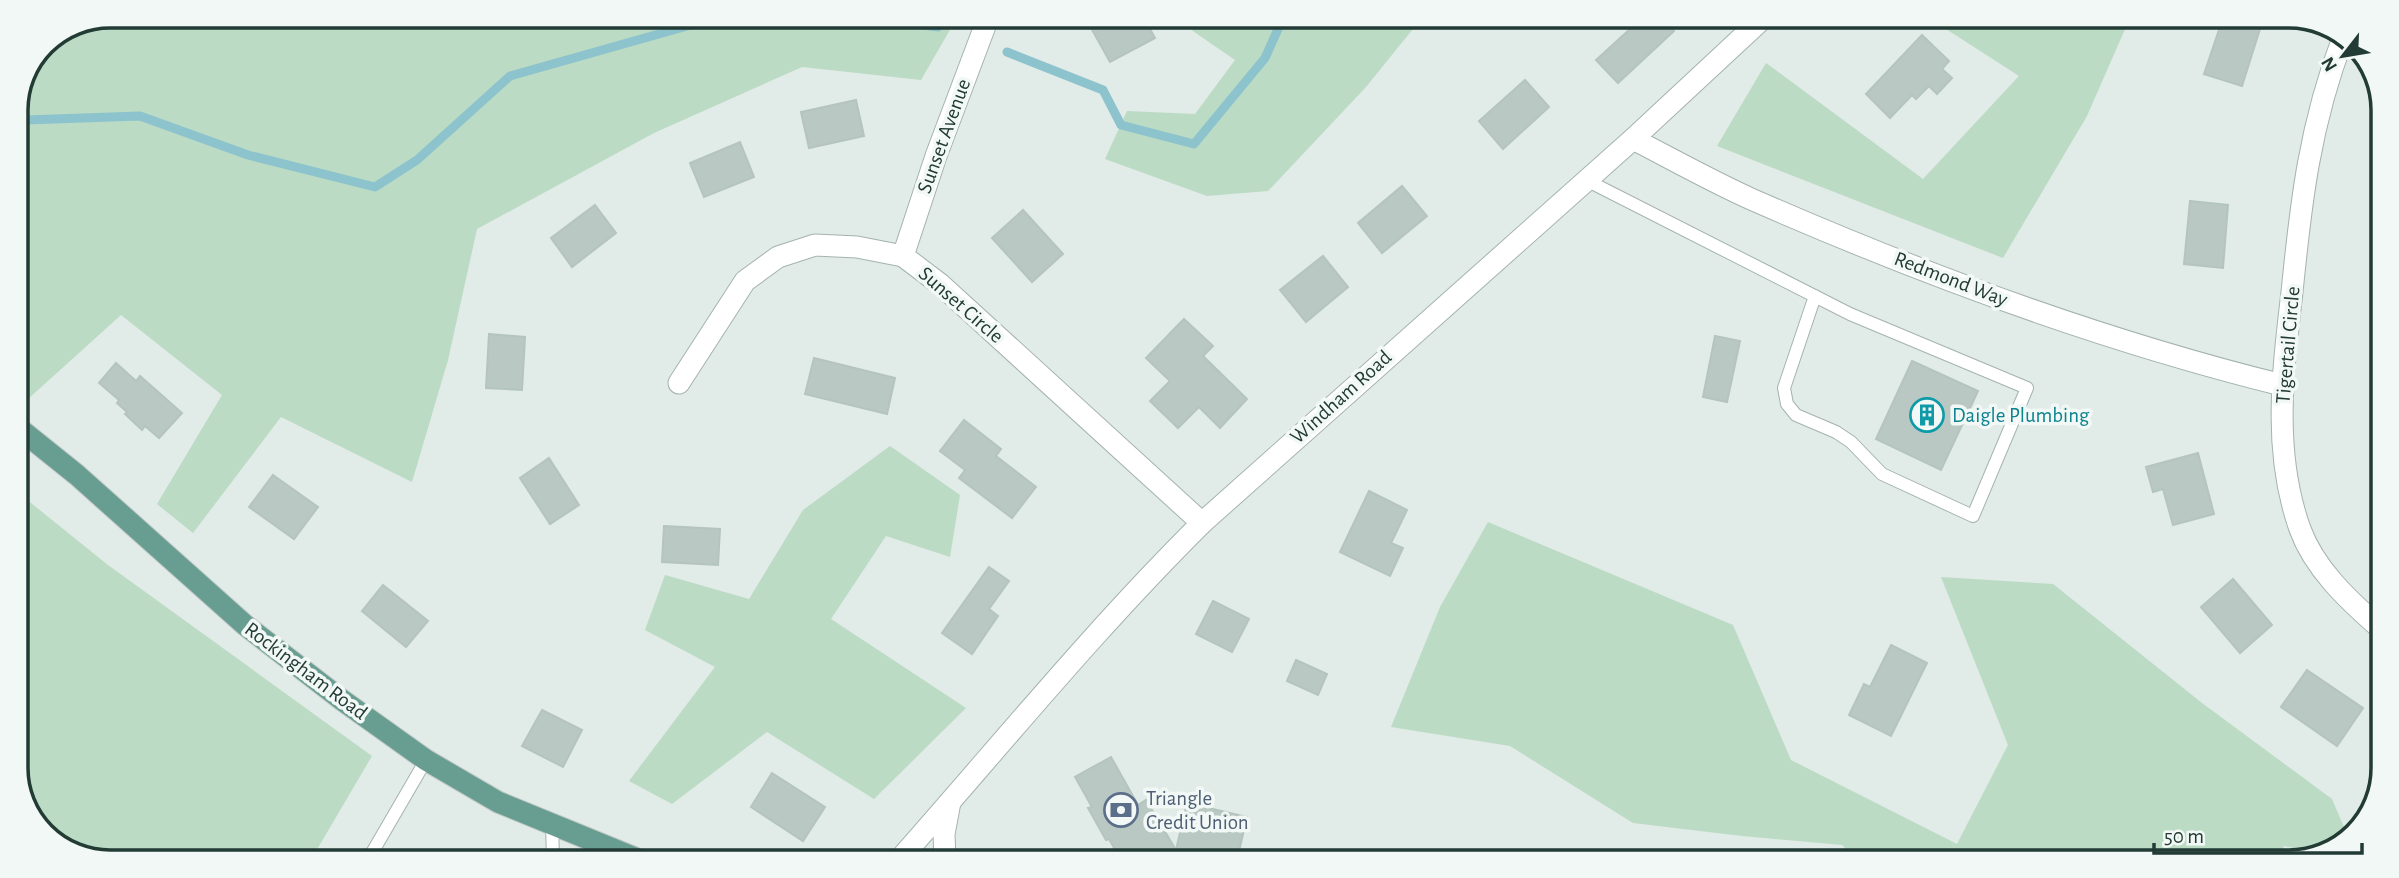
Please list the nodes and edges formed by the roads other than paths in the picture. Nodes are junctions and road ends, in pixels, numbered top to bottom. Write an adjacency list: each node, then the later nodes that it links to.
1 (984, 28): 6 (street, Sunset Avenue)
2 (1752, 28): 4 (street, Windham Road)
3 (2340, 46): 9 (street, Tigertail Circle)
4 (1633, 139): 5 (street, Windham Road); 9 (street, Redmond Way)
5 (1586, 180): 7 (lane); 11 (street, Windham Road)
6 (904, 256): 8 (street, Sunset Circle); 11 (street, Sunset Circle)
7 (1815, 296): 7 (lane)
8 (680, 383)
9 (2282, 385): 12 (street, Tigertail Circle)
10 (28, 436): 13 (main road, Rockingham Road)
11 (1202, 523): 14 (street, Windham Road)
12 (2371, 619)
13 (426, 760): 15 (main road, Rockingham Road); 16 (lane)
14 (950, 802): 19 (street, Windham Road); 20 (street)
15 (552, 825): 17 (lane); 18 (main road, Rockingham Road)
16 (374, 850)
17 (553, 850)
18 (615, 850)
19 (908, 850)
20 (945, 850)

